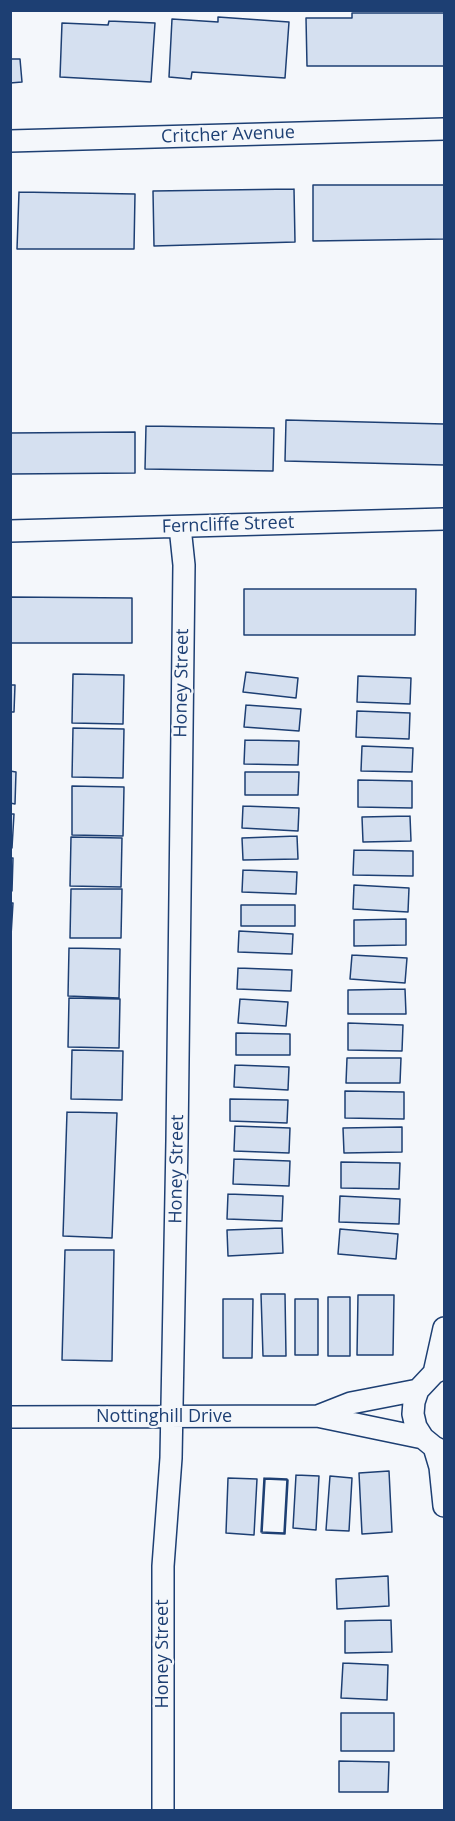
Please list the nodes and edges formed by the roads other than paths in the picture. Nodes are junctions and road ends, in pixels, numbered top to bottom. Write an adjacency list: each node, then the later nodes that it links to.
1 (444, 129): 2 (street, Critcher Avenue)
2 (10, 141)
3 (444, 519): 4 (street, Ferncliffe Street)
4 (180, 527): 5 (street, Ferncliffe Street); 9 (street, Honey Street)
5 (10, 531)
6 (444, 1328): 7 (street)
7 (439, 1370): 8 (street)
8 (418, 1390): 10 (street, Nottinghill Drive); 12 (street)
9 (172, 1416): 10 (street, Nottinghill Drive); 11 (street, Nottinghill Drive); 14 (street, Honey Street)
10 (317, 1416): 12 (street, Nottinghill Drive)
11 (10, 1417)
12 (434, 1446): 13 (street)
13 (444, 1506)
14 (163, 1810)

